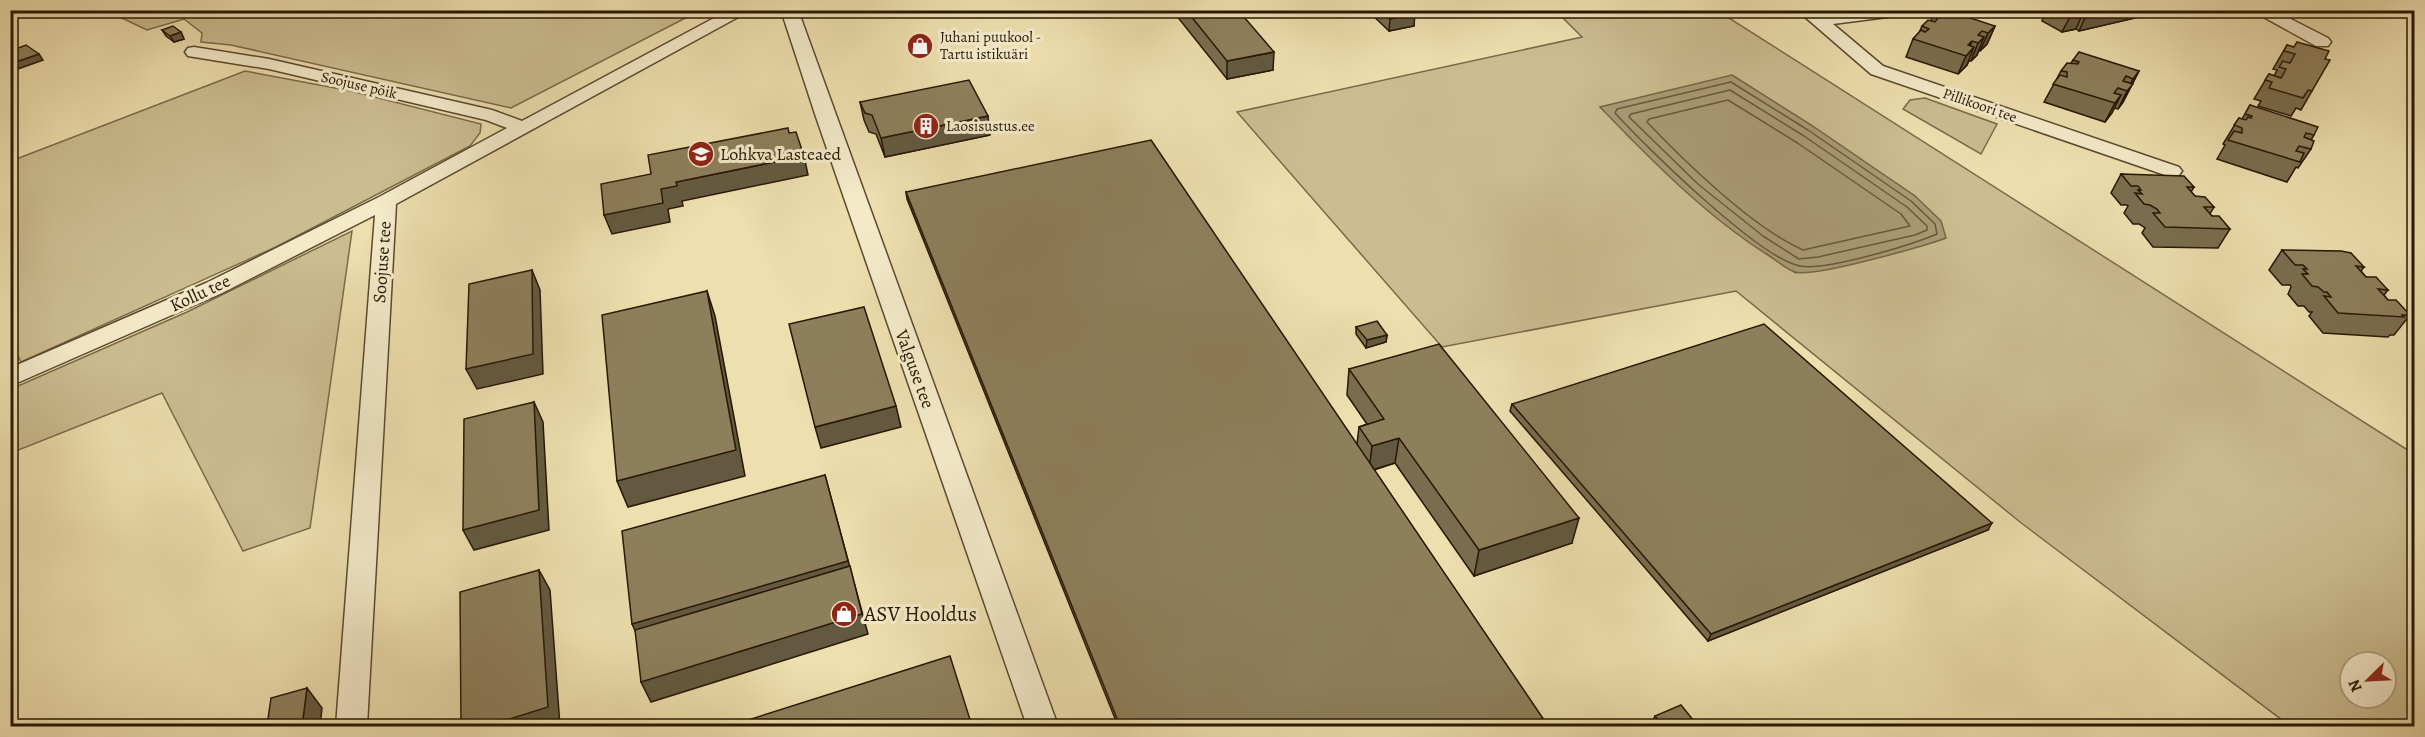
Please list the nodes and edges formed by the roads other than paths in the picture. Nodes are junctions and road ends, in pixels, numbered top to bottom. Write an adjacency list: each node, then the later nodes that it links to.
1 (743, 10): 8 (street, Soojuse tee)
2 (789, 10): 13 (street, Valguse tee)
3 (1902, 10): 5 (street)
4 (2259, 10): 6 (street)
5 (1811, 16): 9 (street, Pillikoori tee)
6 (2322, 42)
7 (194, 52): 8 (street, Soojuse põik)
8 (523, 128): 10 (street, Soojuse tee)
9 (2172, 171)
10 (386, 201): 11 (street, Kollu tee); 12 (street, Soojuse tee)
11 (10, 378)
12 (351, 726)
13 (1043, 726)

